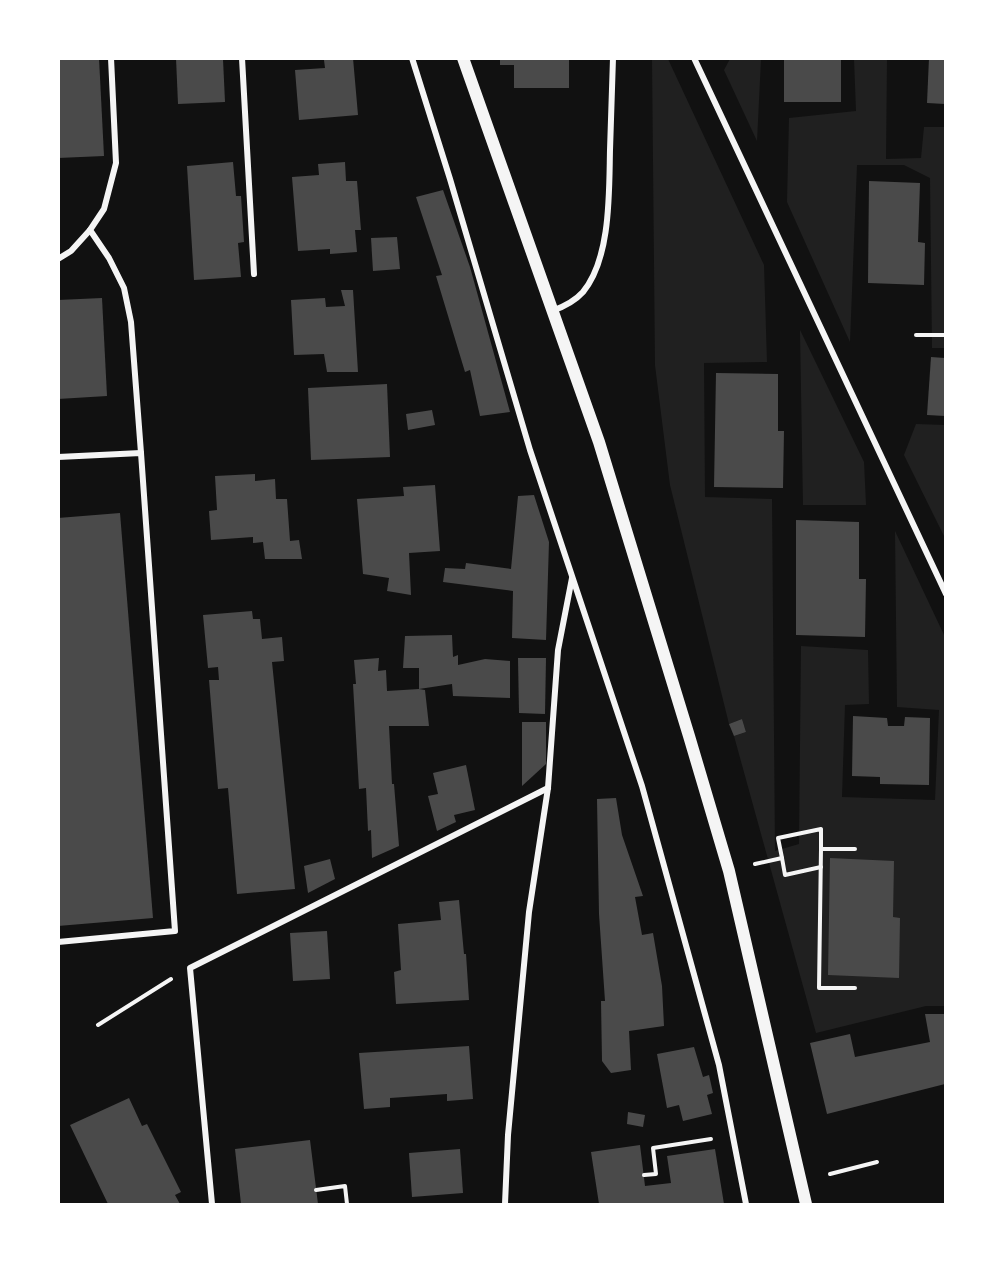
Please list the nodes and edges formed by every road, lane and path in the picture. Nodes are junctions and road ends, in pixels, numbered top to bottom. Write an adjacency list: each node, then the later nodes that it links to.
1 (111, 58): 7 (street)
2 (242, 58): 9 (street)
3 (412, 58): 15 (street)
4 (463, 58): 10 (main road)
5 (613, 58): 10 (street)
6 (694, 58): 16 (street)
7 (90, 230): 8 (street); 13 (street)
8 (58, 259)
9 (254, 273)
10 (552, 312): 36 (main road)
11 (916, 335): 12 (path)
12 (945, 335)
13 (141, 453): 14 (street); 23 (street)
14 (58, 457)
15 (572, 578): 17 (street); 27 (street)
16 (945, 594)
17 (548, 788): 24 (street); 34 (street)
18 (821, 849): 19 (path); 20 (path); 22 (path)
19 (855, 849)
20 (782, 858): 21 (path); 22 (path)
21 (754, 864)
22 (821, 867): 25 (path)
23 (58, 942)
24 (190, 968): 26 (path); 32 (street)
25 (855, 988)
26 (98, 1024)
27 (732, 1136): 30 (path); 35 (street)
28 (877, 1162): 29 (path)
29 (830, 1174)
30 (644, 1175)
31 (316, 1190): 33 (path)
32 (212, 1204)
33 (347, 1204)
34 (505, 1204)
35 (746, 1204)
36 (806, 1204)

